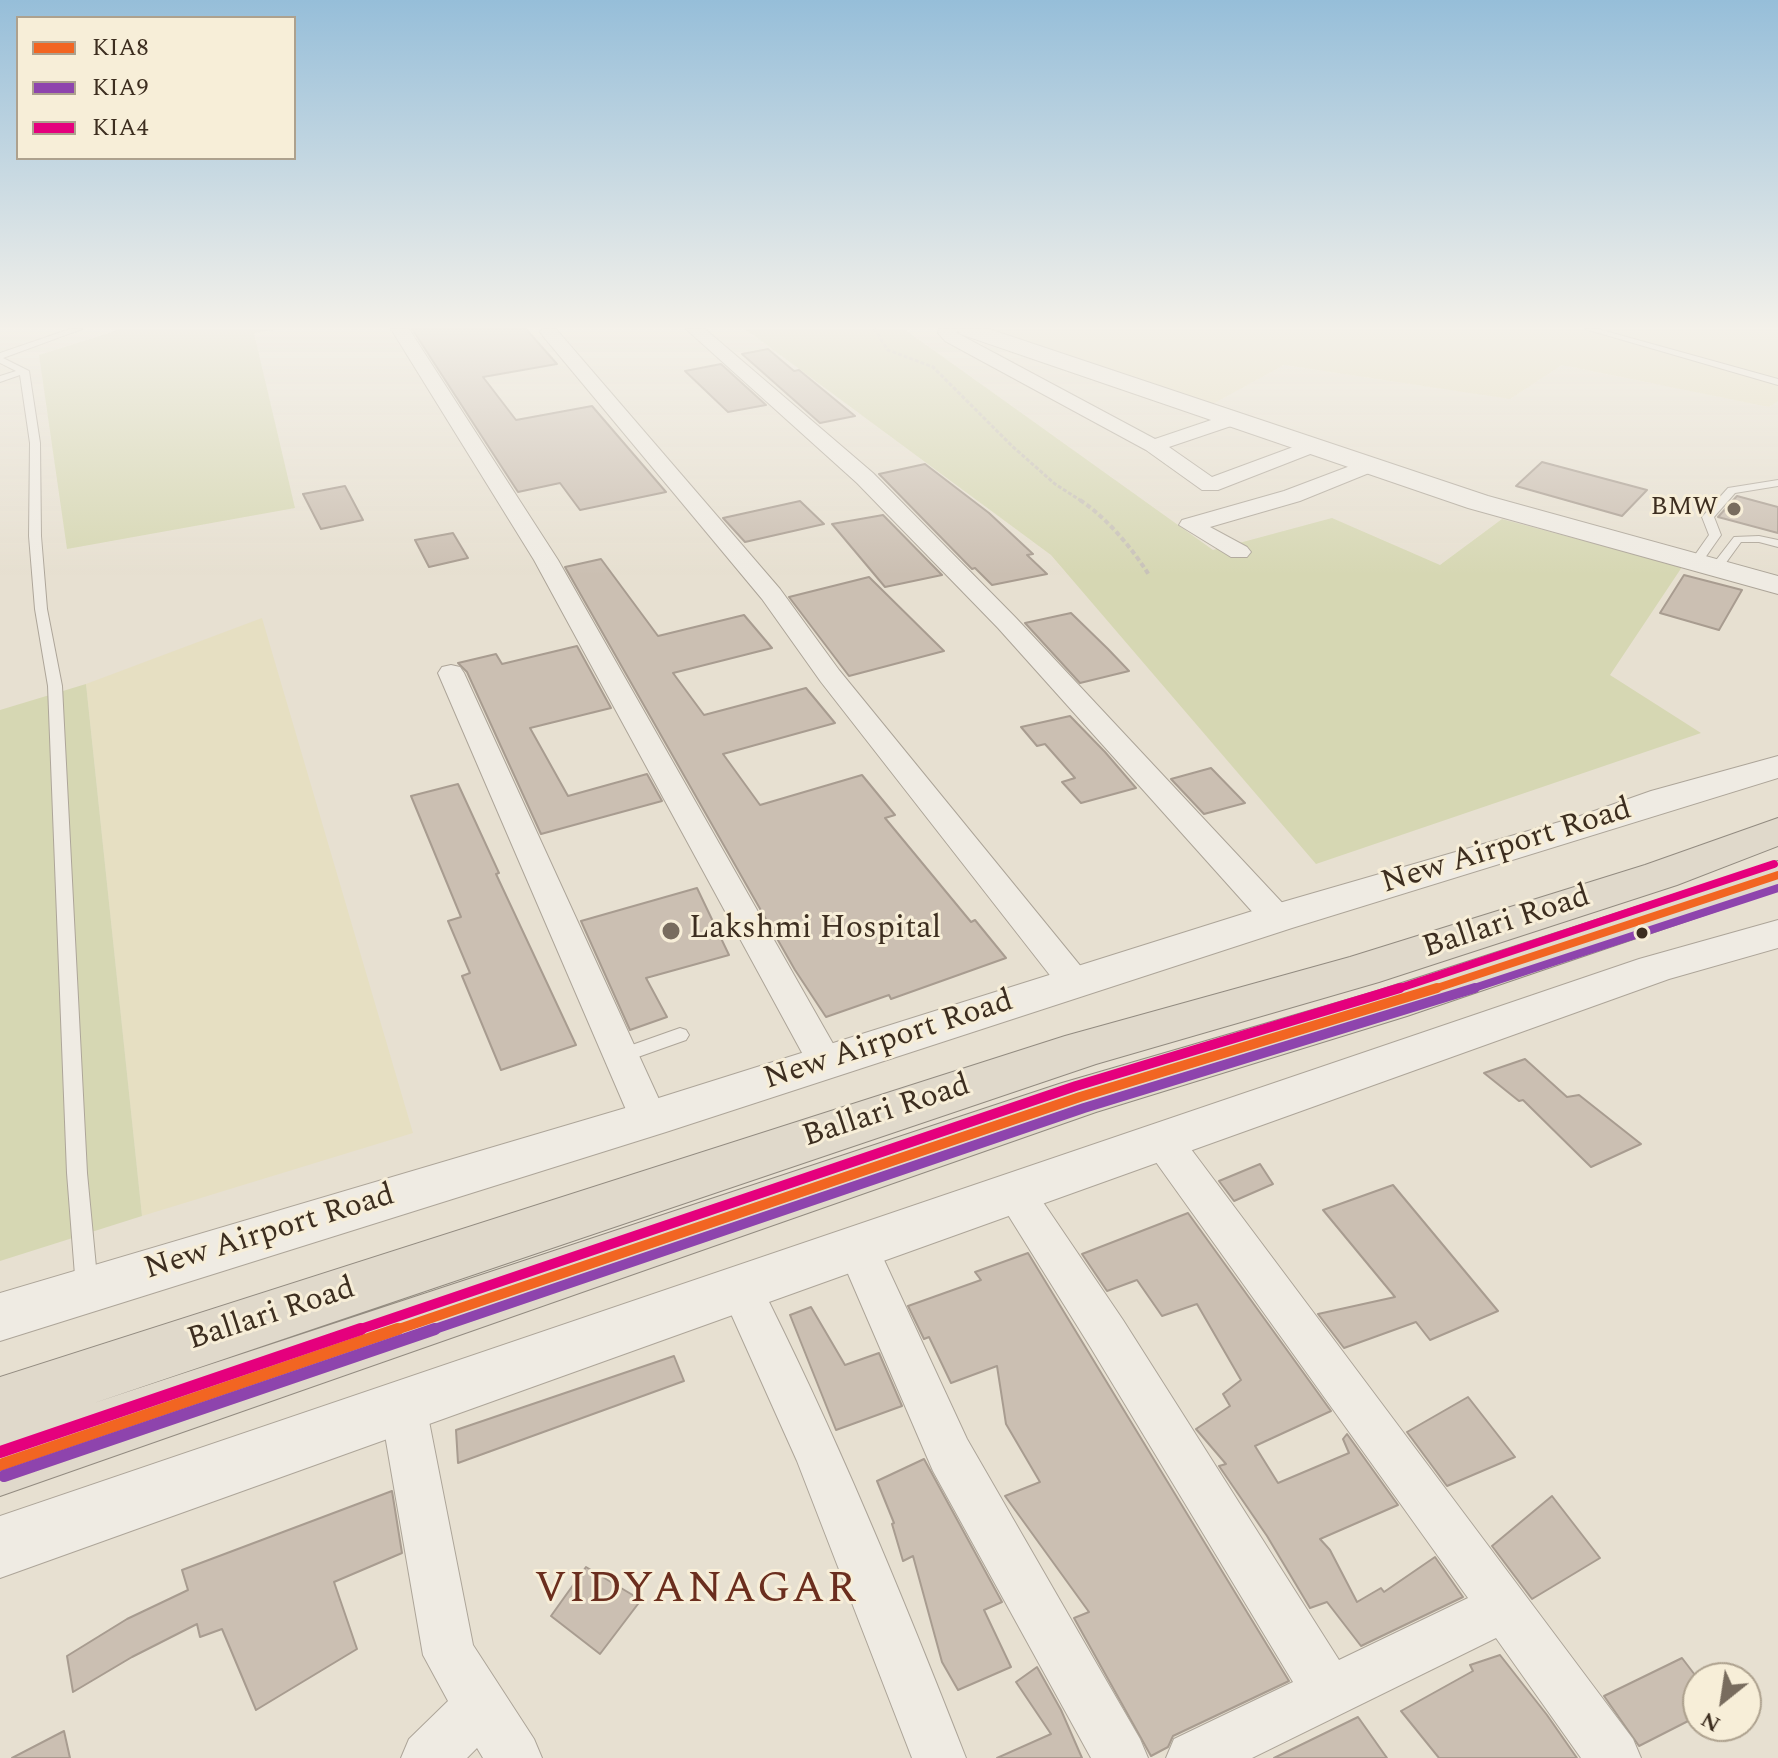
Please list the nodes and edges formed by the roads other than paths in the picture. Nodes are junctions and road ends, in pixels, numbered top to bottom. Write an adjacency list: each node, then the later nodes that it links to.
1 (30, 411): 32 (lane)
2 (452, 411): 26 (street)
3 (616, 411): 22 (street)
4 (789, 411): 20 (street)
5 (1088, 411): 8 (street)
6 (1204, 411): 7 (street)
7 (1230, 420): 8 (street); 9 (street)
8 (1153, 446): 9 (street)
9 (1311, 447): 10 (street)
10 (1366, 466): 13 (street); 14 (street)
11 (1778, 483): 14 (lane)
12 (1778, 544): 14 (lane)
13 (1239, 552)
14 (1706, 565): 15 (street)
15 (1778, 585)
16 (451, 673): 25 (street)
17 (1778, 767): 20 (street, New Airport Road)
18 (1778, 831): 23 (highway, Ballari Road)
19 (1778, 875): 23 (highway, Ballari Road)
20 (1277, 918): 22 (street, New Airport Road)
21 (1772, 941): 28 (street)
22 (1075, 983): 26 (street, New Airport Road)
23 (1376, 987): 34 (highway, Ballari Road); 36 (highway, Ballari Road)
24 (680, 1035): 25 (lane)
25 (621, 1056): 27 (street)
26 (826, 1063): 27 (street, New Airport Road)
27 (649, 1119): 32 (street, New Airport Road)
28 (1162, 1140): 29 (street); 38 (street)
29 (1014, 1191): 30 (street); 39 (street)
30 (857, 1246): 31 (street); 44 (street)
31 (740, 1287): 35 (street); 43 (street)
32 (87, 1289): 33 (street, New Airport Road)
33 (0, 1317)
34 (0, 1406)
35 (403, 1406): 37 (street); 40 (street)
36 (0, 1465)
37 (0, 1547)
38 (1505, 1607): 39 (street); 46 (street)
39 (1329, 1692): 45 (street)
40 (482, 1705): 41 (street); 42 (street)
41 (428, 1758)
42 (515, 1758)
43 (939, 1758)
44 (1121, 1758)
45 (1193, 1758)
46 (1614, 1758)

